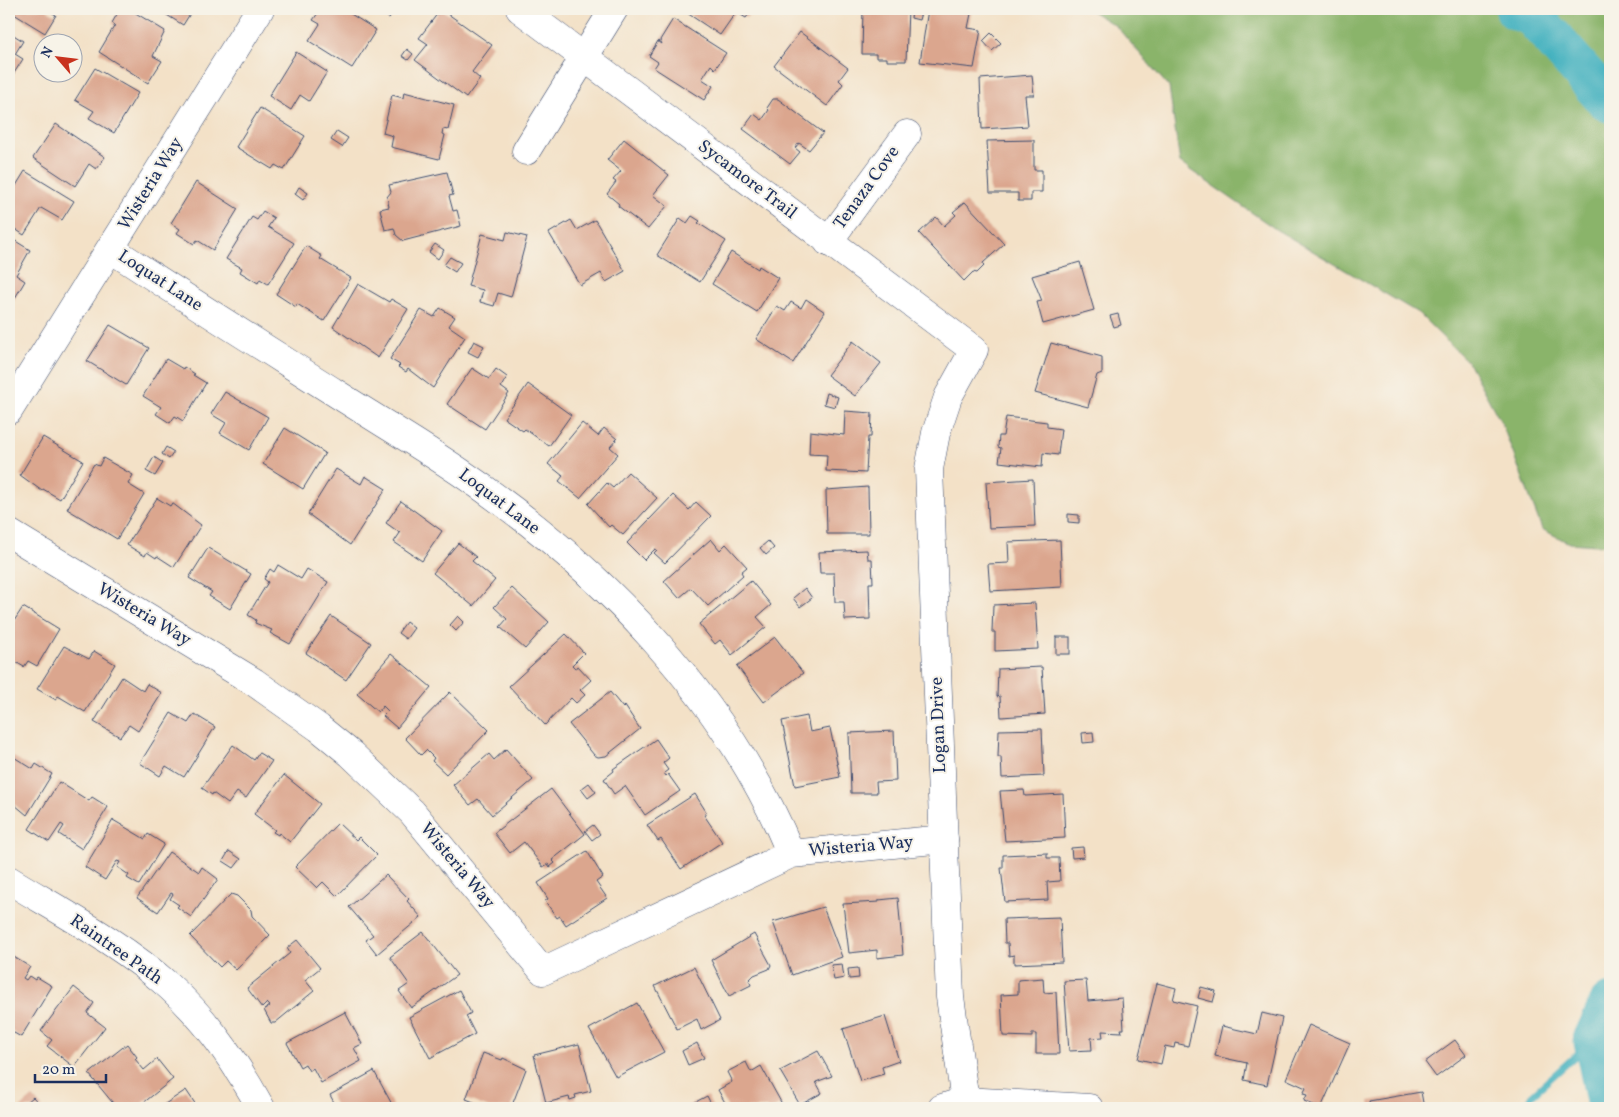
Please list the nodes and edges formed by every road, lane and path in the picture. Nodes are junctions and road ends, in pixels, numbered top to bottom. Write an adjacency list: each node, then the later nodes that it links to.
1 (260, 9): 8 (street, Wisteria Way)
2 (520, 9): 4 (street, Sycamore Trail)
3 (614, 9): 4 (street)
4 (584, 56): 6 (street); 7 (street, Sycamore Trail)
5 (907, 134): 7 (street, Tenaza Cove)
6 (526, 151)
7 (828, 242): 9 (street, Sycamore Trail)
8 (111, 249): 10 (street, Wisteria Way); 13 (street, Loquat Lane)
9 (974, 350): 12 (street, Logan Drive)
10 (9, 410)
11 (9, 533): 13 (street, Wisteria Way)
12 (944, 839): 13 (street, Wisteria Way); 15 (street, Logan Drive)
13 (791, 854)
14 (9, 880): 16 (street, Raintree Path)
15 (957, 1106): 17 (street)
16 (261, 1108)
17 (1089, 1108)

